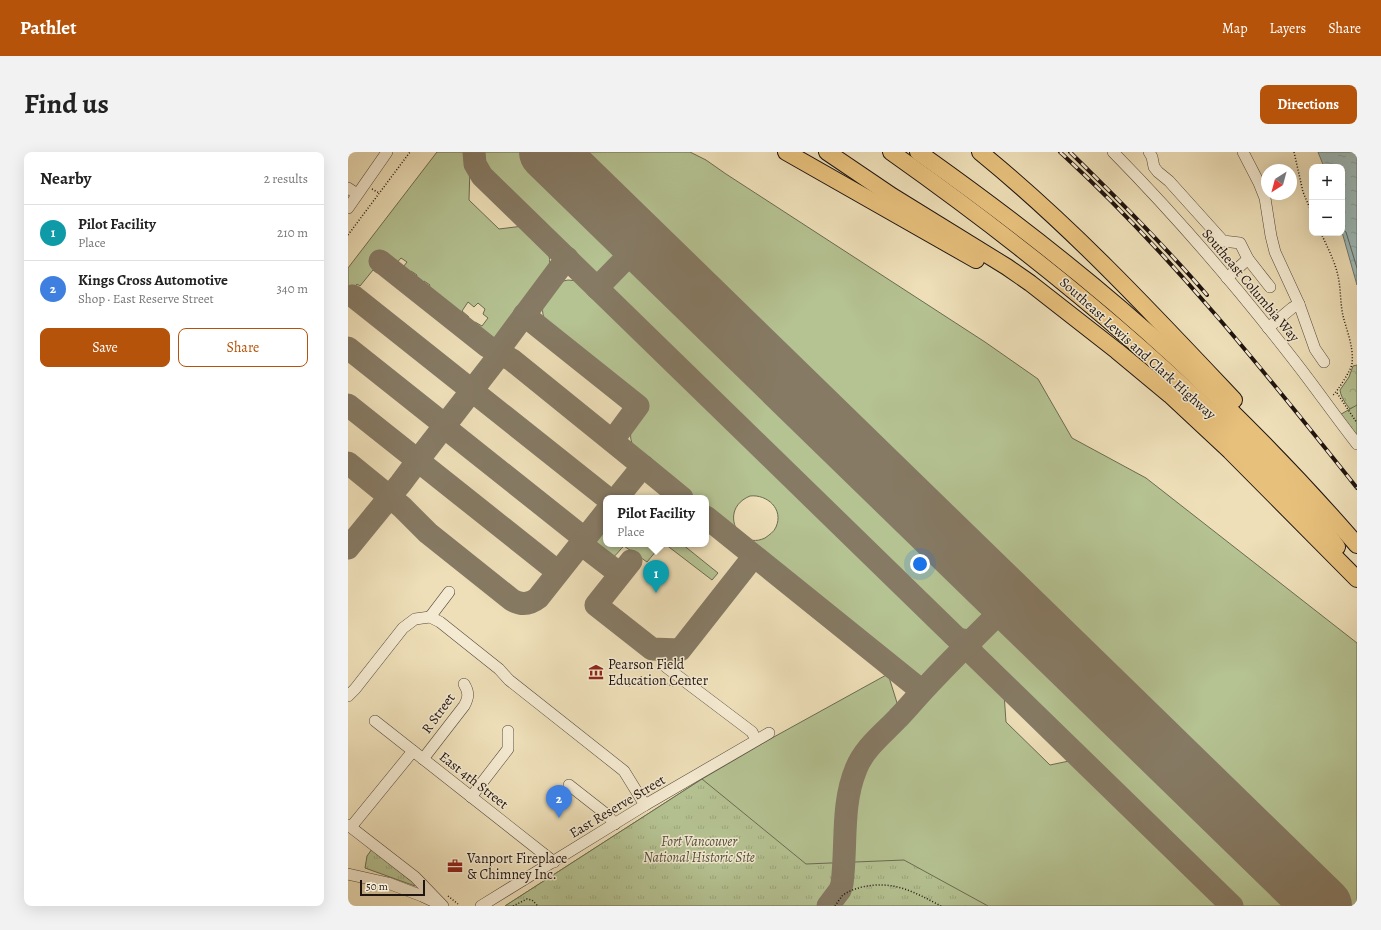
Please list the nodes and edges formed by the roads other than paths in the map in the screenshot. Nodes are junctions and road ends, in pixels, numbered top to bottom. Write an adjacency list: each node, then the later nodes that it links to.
1 (387, 152): 10 (street)
2 (786, 152): 16 (highway)
3 (827, 152): 16 (highway)
4 (892, 152): 22 (highway, Southeast Lewis and Clark Highway)
5 (918, 152): 20 (highway, Southeast Lewis and Clark Highway)
6 (980, 152): 20 (highway)
7 (1113, 152): 13 (street, Southeast Columbia Way)
8 (1149, 152): 12 (street)
9 (1243, 152): 15 (street)
10 (352, 191): 11 (street)
11 (348, 208)
12 (1248, 259): 13 (street); 14 (street)
13 (1227, 278): 17 (street, Southeast Columbia Way)
14 (1270, 287)
15 (1299, 304): 17 (street); 18 (street)
16 (1084, 325): 23 (highway)
17 (1268, 328): 19 (street, Southeast Columbia Way)
18 (1324, 362)
19 (1357, 444)
20 (1336, 520): 21 (highway, Southeast Lewis and Clark Highway)
21 (1357, 545)
22 (1357, 574)
23 (1357, 579)
24 (449, 592): 25 (street)
25 (430, 617): 28 (street); 37 (street)
26 (666, 667): 32 (street)
27 (464, 684): 34 (street, R Street)
28 (348, 696)
29 (375, 721): 33 (street, East 4th Street)
30 (508, 731): 36 (street)
31 (768, 733): 32 (street, East Reserve Street)
32 (756, 740): 37 (street, East Reserve Street)
33 (413, 751): 34 (street, East 4th Street); 39 (street)
34 (423, 759): 36 (street, East 4th Street)
35 (569, 785): 38 (street)
36 (470, 796): 40 (street, East 4th Street)
37 (645, 805): 38 (street, East Reserve Street)
38 (615, 824): 40 (street, East Reserve Street)
39 (350, 826): 42 (street)
40 (554, 862): 43 (street, East Reserve Street)
41 (348, 874): 42 (street)
42 (443, 906)
43 (481, 906)

